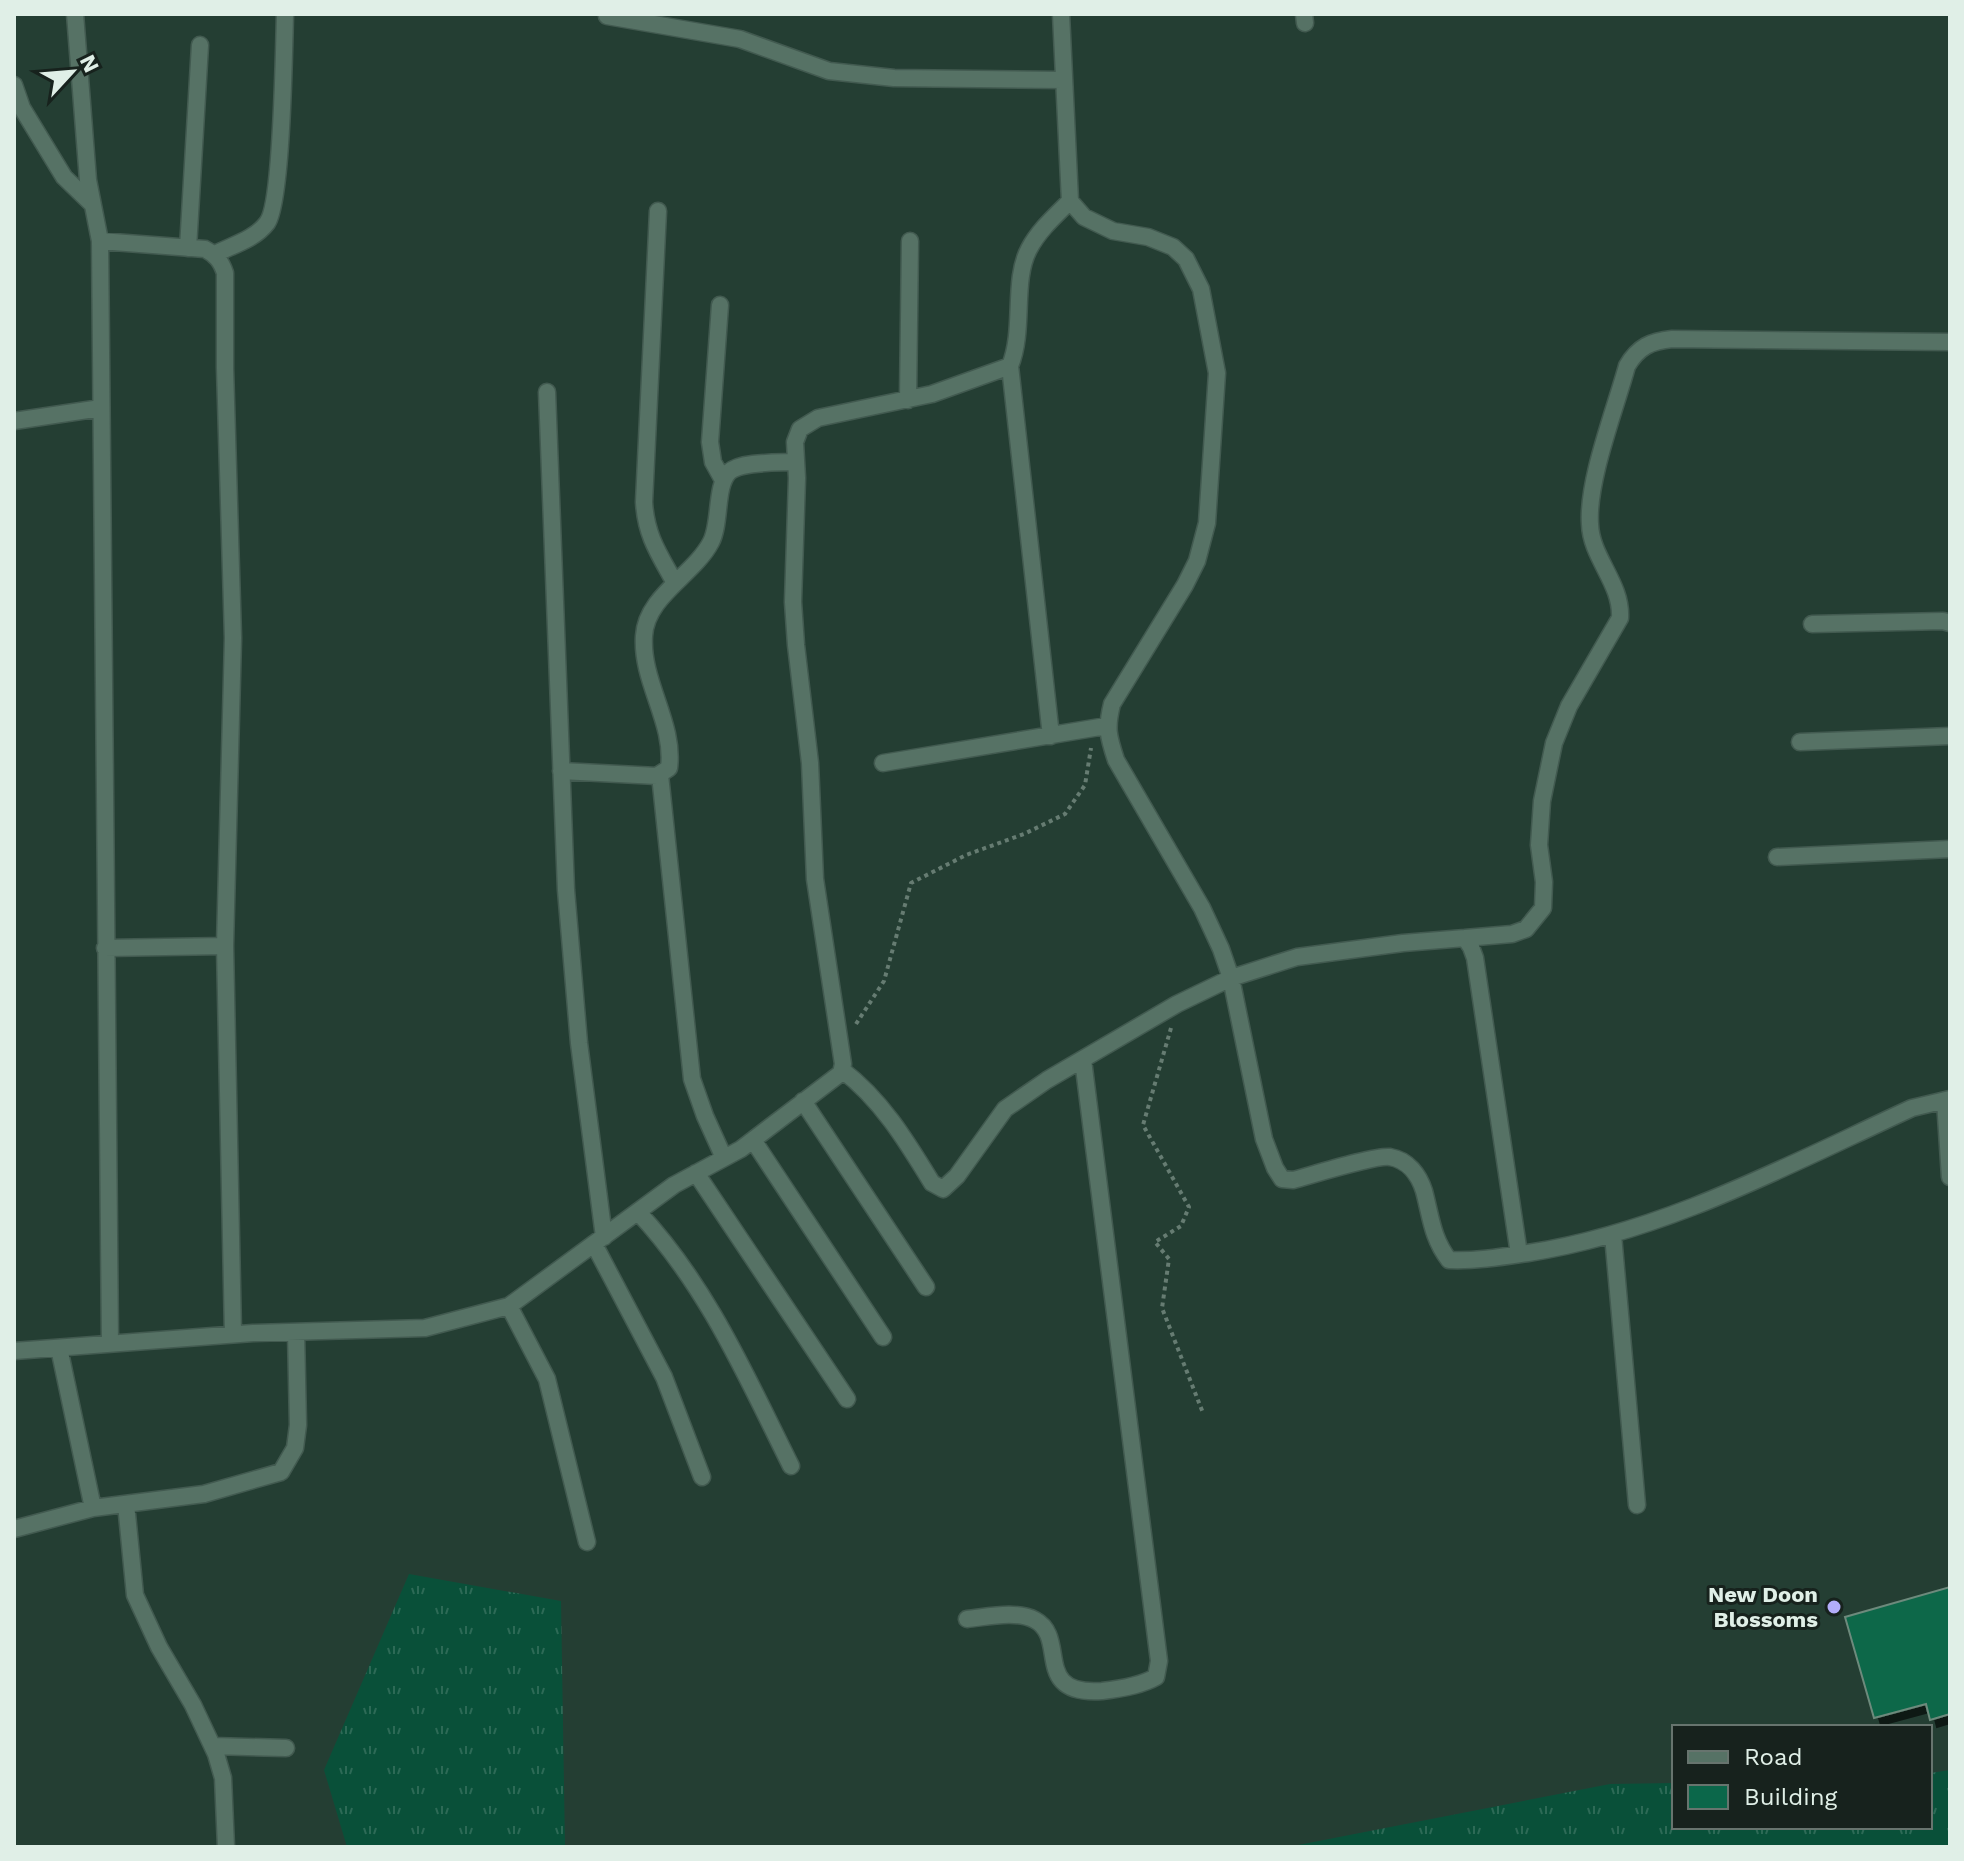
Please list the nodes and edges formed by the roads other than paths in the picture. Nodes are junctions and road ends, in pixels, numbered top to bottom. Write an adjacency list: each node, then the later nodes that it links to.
1 (75, 14): 9 (street)
2 (285, 14): 14 (street)
3 (1061, 14): 6 (street)
4 (607, 16): 6 (street)
5 (200, 45): 13 (street)
6 (1063, 80): 8 (street)
7 (14, 85): 9 (street)
8 (1070, 201): 17 (street); 27 (street)
9 (92, 204): 11 (street)
10 (658, 211): 24 (street)
11 (100, 241): 13 (street); 20 (street)
12 (910, 241): 19 (street)
13 (188, 248): 14 (street)
14 (215, 254): 37 (street)
15 (720, 305): 23 (street)
16 (1950, 342): 36 (street)
17 (1010, 366): 19 (street); 28 (street)
18 (547, 392): 32 (street)
19 (908, 400): 22 (street)
20 (101, 408): 21 (street); 38 (street)
21 (14, 421)
22 (795, 462): 23 (street); 41 (street)
23 (723, 480): 24 (street)
24 (675, 583): 33 (street)
25 (1950, 623): 26 (street)
26 (1812, 624)
27 (1106, 726): 28 (street); 39 (street)
28 (1051, 736): 31 (street)
29 (1950, 736): 30 (street)
30 (1800, 742)
31 (883, 763)
32 (561, 771): 33 (street); 50 (street)
33 (660, 775): 45 (street)
34 (1950, 849): 35 (street)
35 (1777, 857)
36 (1465, 938): 39 (street); 51 (street)
37 (225, 946): 38 (street); 55 (street)
38 (105, 948): 57 (street)
39 (1231, 978): 40 (street); 51 (street)
40 (1083, 1060): 41 (street); 68 (street)
41 (842, 1067): 43 (street)
42 (1947, 1100): 47 (street); 49 (street)
43 (803, 1101): 44 (street); 52 (street)
44 (753, 1140): 45 (street); 56 (street)
45 (724, 1158): 46 (street)
46 (696, 1173): 48 (street); 60 (street)
47 (1950, 1177)
48 (638, 1212): 50 (street); 61 (street)
49 (1613, 1235): 51 (street); 64 (street)
50 (599, 1240): 53 (street); 62 (street)
51 (1519, 1254)
52 (926, 1287)
53 (509, 1306): 54 (street); 67 (street)
54 (296, 1333): 55 (street); 63 (street)
55 (233, 1334): 57 (street)
56 (883, 1337)
57 (110, 1344): 58 (street)
58 (59, 1348): 59 (street); 65 (street)
59 (14, 1351)
60 (847, 1399)
61 (791, 1466)
62 (702, 1477)
63 (126, 1504): 65 (street); 69 (street)
64 (1637, 1505)
65 (93, 1508): 66 (street)
66 (14, 1529)
67 (587, 1542)
68 (967, 1619)
69 (213, 1746): 70 (street); 71 (street)
70 (286, 1748)
71 (226, 1847)

